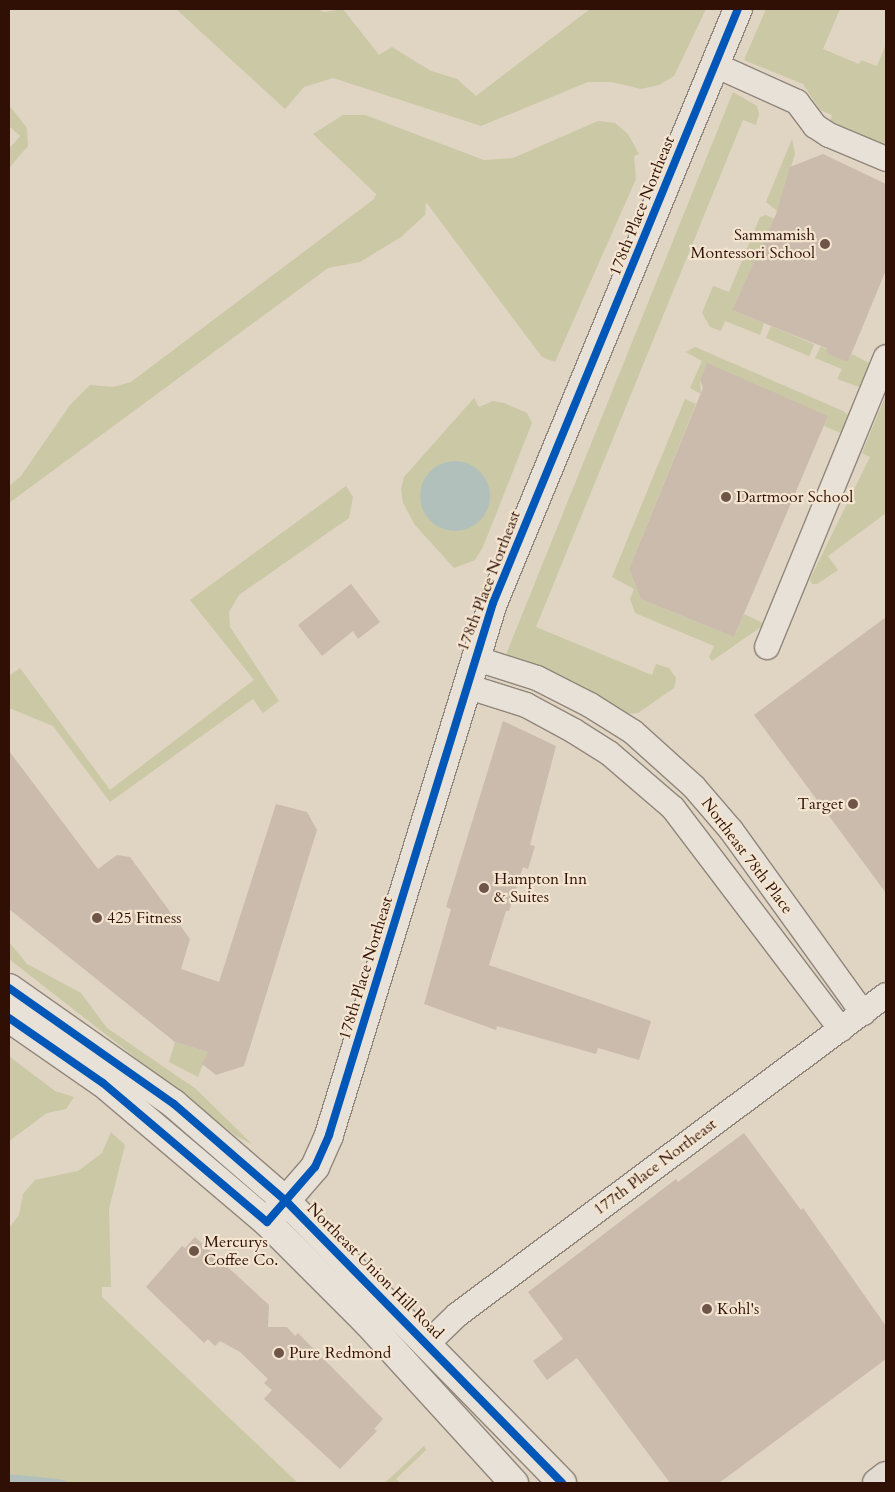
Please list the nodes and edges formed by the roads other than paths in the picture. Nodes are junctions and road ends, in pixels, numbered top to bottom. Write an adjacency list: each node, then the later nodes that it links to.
1 (738, 9): 2 (main road, 178th Place Northeast)
2 (715, 65): 3 (street); 6 (main road, 178th Place Northeast)
3 (886, 159)
4 (886, 357): 5 (street)
5 (767, 647)
6 (474, 658): 7 (main road, 178th Place Northeast); 10 (street, Northeast 78th Place)
7 (466, 686): 12 (street, Northeast 78th Place); 13 (main road, 178th Place Northeast)
8 (9, 988): 13 (main road, Northeast Union Hill Road)
9 (886, 995): 10 (street, 177th Place Northeast)
10 (863, 1012): 12 (street, 177th Place Northeast)
11 (9, 1018): 14 (main road)
12 (841, 1029): 15 (street, 177th Place Northeast)
13 (287, 1202): 14 (main road, 178th Place Northeast); 15 (main road, Northeast Union Hill Road)
14 (267, 1222): 17 (main road)
15 (428, 1343): 18 (main road, Northeast Union Hill Road)
16 (886, 1476): 19 (highway)
17 (514, 1483)
18 (562, 1483)
19 (877, 1483)

